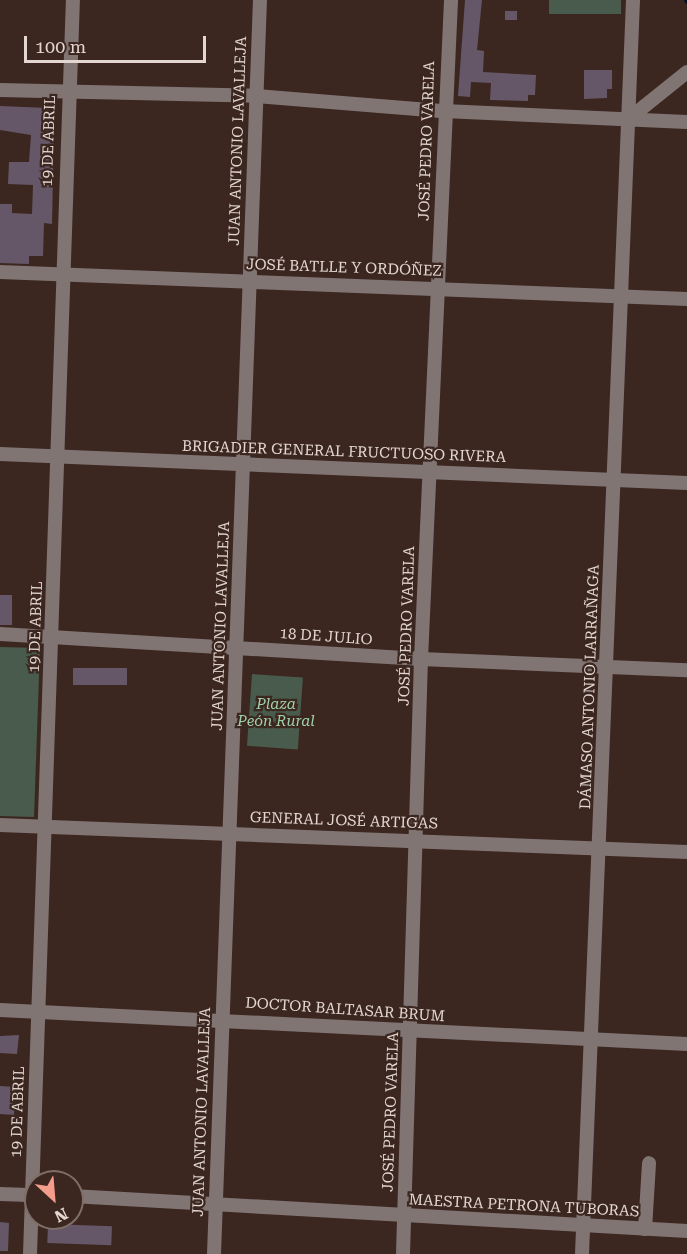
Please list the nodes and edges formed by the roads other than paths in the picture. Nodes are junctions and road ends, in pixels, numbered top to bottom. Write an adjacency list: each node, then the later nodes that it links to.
1 (73, 0): 7 (street, 19 DE ABRIL)
2 (260, 0): 8 (street, JUAN ANTONIO LAVALLEJA)
3 (451, 0): 9 (street, JOSÉ PEDRO VARELA)
4 (633, 0): 10 (street, DÁMASO ANTONIO LARRAÑAGA)
5 (687, 72): 10 (street)
6 (0, 90): 7 (street)
7 (67, 92): 8 (street); 13 (street, 19 DE ABRIL)
8 (256, 96): 9 (street); 14 (street, JUAN ANTONIO LAVALLEJA)
9 (444, 111): 10 (street); 15 (street, JOSÉ PEDRO VARELA)
10 (626, 121): 11 (street); 16 (street, DÁMASO ANTONIO LARRAÑAGA)
11 (687, 122)
12 (0, 272): 13 (street, JOSÉ BATLLE Y ORDÓÑEZ)
13 (61, 274): 14 (street, JOSÉ BATLLE Y ORDÓÑEZ); 19 (street, 19 DE ABRIL)
14 (250, 281): 15 (street, JOSÉ BATLLE Y ORDÓÑEZ); 20 (street, JUAN ANTONIO LAVALLEJA)
15 (438, 289): 16 (street, JOSÉ BATLLE Y ORDÓÑEZ); 21 (street, JOSÉ PEDRO VARELA)
16 (621, 296): 17 (street, JOSÉ BATLLE Y ORDÓÑEZ); 22 (street, DÁMASO ANTONIO LARRAÑAGA)
17 (687, 299)
18 (0, 454): 19 (street, BRIGADIER GENERAL FRUCTUOSO RIVERA)
19 (58, 456): 20 (street, BRIGADIER GENERAL FRUCTUOSO RIVERA); 25 (street, 19 DE ABRIL)
20 (243, 465): 21 (street, BRIGADIER GENERAL FRUCTUOSO RIVERA); 26 (street, JUAN ANTONIO LAVALLEJA)
21 (430, 472): 22 (street, BRIGADIER GENERAL FRUCTUOSO RIVERA); 27 (street, JOSÉ PEDRO VARELA)
22 (614, 480): 23 (street, BRIGADIER GENERAL FRUCTUOSO RIVERA); 28 (street, DÁMASO ANTONIO LARRAÑAGA)
23 (687, 483)
24 (0, 633): 25 (street, 18 DE JULIO)
25 (52, 635): 26 (street, 18 DE JULIO); 31 (street, 19 DE ABRIL)
26 (237, 648): 27 (street, 18 DE JULIO); 32 (street, JUAN ANTONIO LAVALLEJA)
27 (421, 659): 28 (street, 18 DE JULIO); 33 (street, JOSÉ PEDRO VARELA)
28 (607, 667): 29 (street, 18 DE JULIO); 34 (street, DÁMASO ANTONIO LARRAÑAGA)
29 (687, 670)
30 (0, 825): 31 (street, GENERAL JOSÉ ARTIGAS)
31 (47, 827): 32 (street, GENERAL JOSÉ ARTIGAS); 37 (street, 19 DE ABRIL)
32 (231, 833): 33 (street, GENERAL JOSÉ ARTIGAS); 38 (street, JUAN ANTONIO LAVALLEJA)
33 (417, 840): 34 (street, GENERAL JOSÉ ARTIGAS); 39 (street, JOSÉ PEDRO VARELA)
34 (600, 849): 35 (street, GENERAL JOSÉ ARTIGAS); 40 (street, DÁMASO ANTONIO LARRAÑAGA)
35 (687, 852)
36 (0, 1010): 37 (street, DOCTOR BALTASAR BRUM)
37 (38, 1011): 38 (street, DOCTOR BALTASAR BRUM); 43 (street, 19 DE ABRIL)
38 (222, 1019): 39 (street, DOCTOR BALTASAR BRUM); 47 (street, JUAN ANTONIO LAVALLEJA)
39 (410, 1031): 40 (street, DOCTOR BALTASAR BRUM); 48 (street, JOSÉ PEDRO VARELA)
40 (592, 1040): 41 (street, DOCTOR BALTASAR BRUM); 49 (street, DÁMASO ANTONIO LARRAÑAGA)
41 (687, 1044)
42 (649, 1163): 50 (street)
43 (35, 1170)
44 (0, 1194): 45 (street)
45 (24, 1195)
46 (84, 1196): 47 (street, MAESTRA PETRONA TUBORAS)
47 (216, 1202): 48 (street, MAESTRA PETRONA TUBORAS); 54 (street, JUAN ANTONIO LAVALLEJA)
48 (405, 1216): 49 (street, MAESTRA PETRONA TUBORAS); 55 (street, JOSÉ PEDRO VARELA)
49 (583, 1225): 50 (street, MAESTRA PETRONA TUBORAS); 56 (street, DÁMASO ANTONIO LARRAÑAGA)
50 (645, 1228): 52 (street, MAESTRA PETRONA TUBORAS)
51 (32, 1230): 53 (street, 19 DE ABRIL)
52 (687, 1231)
53 (30, 1254)
54 (214, 1254)
55 (403, 1254)
56 (582, 1254)

